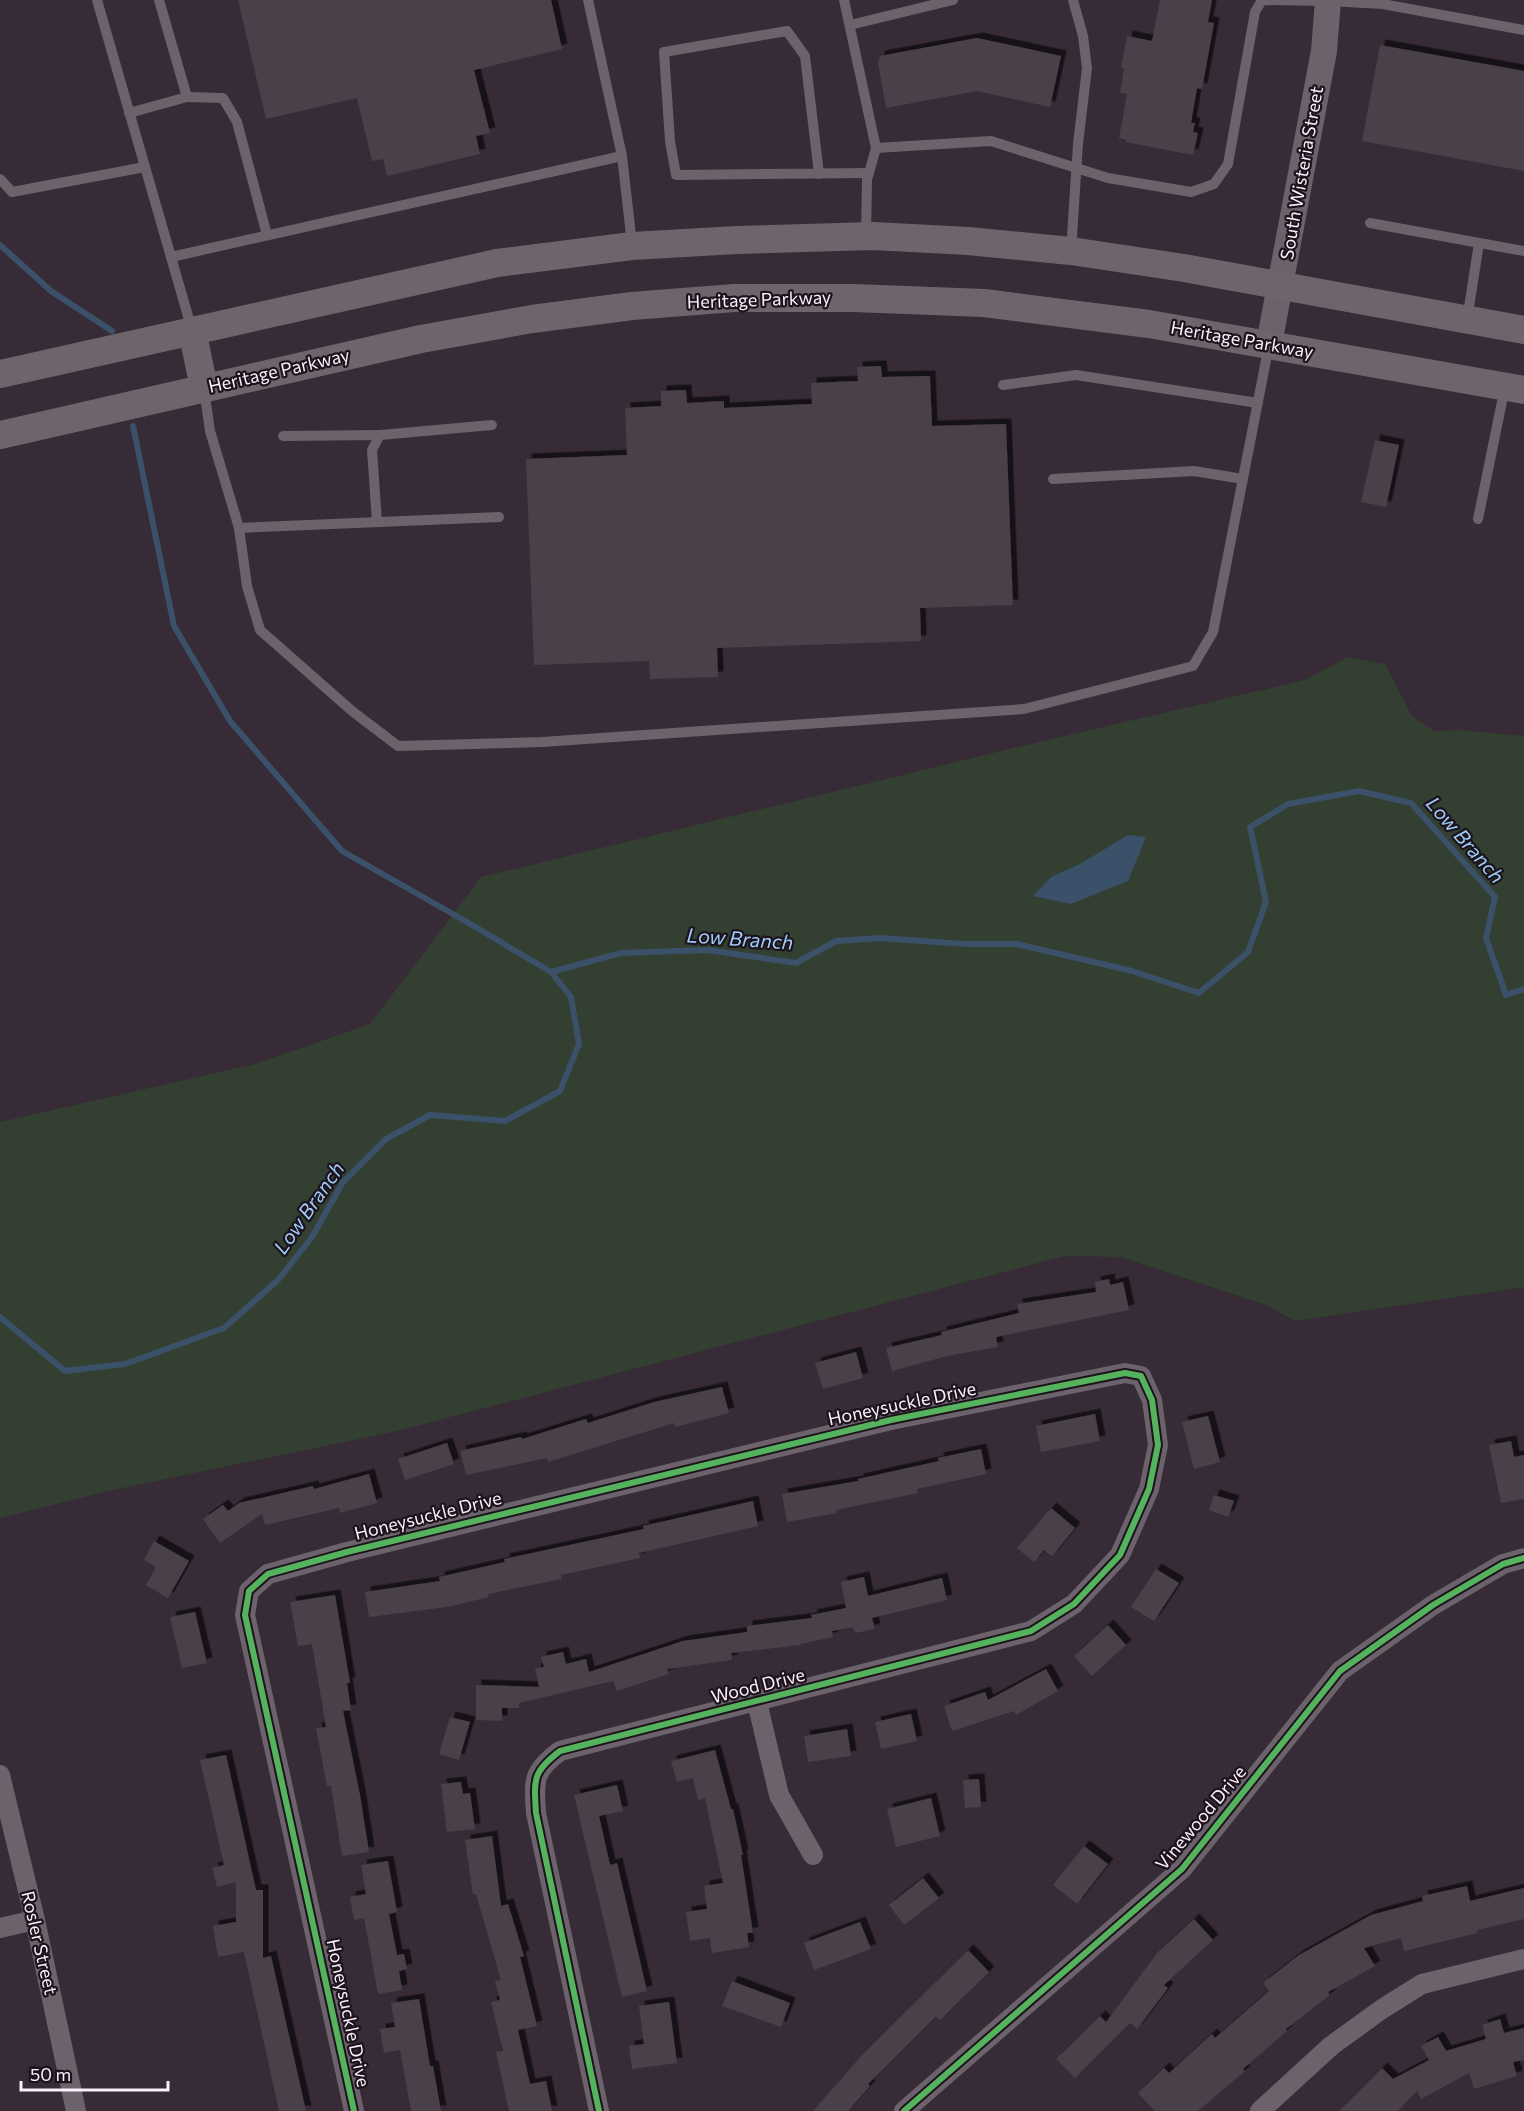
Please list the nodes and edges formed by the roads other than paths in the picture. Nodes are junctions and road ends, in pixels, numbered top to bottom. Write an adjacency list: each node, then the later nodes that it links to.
1 (97, 0): 11 (lane)
2 (159, 0): 10 (lane)
3 (588, 0): 13 (lane)
4 (844, 0): 8 (lane)
5 (953, 0): 8 (lane)
6 (1073, 0): 15 (lane)
7 (1328, 0): 9 (lane); 15 (lane); 27 (street, South Wisteria Street)
8 (850, 26): 12 (lane)
9 (1524, 30)
10 (187, 97): 11 (lane); 20 (lane)
11 (129, 112): 14 (lane)
12 (876, 148): 15 (lane); 16 (lane)
13 (622, 156): 20 (lane); 23 (lane)
14 (145, 167): 18 (lane); 26 (lane)
15 (1077, 167): 24 (lane)
16 (869, 173): 17 (lane); 21 (lane)
17 (819, 174): 17 (lane)
18 (0, 179)
19 (1370, 223): 22 (lane)
20 (267, 235): 26 (lane)
21 (866, 237): 23 (main road); 24 (main road)
22 (1479, 243): 25 (lane); 28 (lane)
23 (632, 246): 29 (main road)
24 (1071, 251): 27 (main road)
25 (1524, 251)
26 (171, 257): 29 (lane)
27 (1281, 286): 28 (main road); 31 (street, South Wisteria Street)
28 (1467, 320): 30 (main road)
29 (192, 330): 32 (main road); 34 (main road)
30 (1524, 330)
31 (1269, 344): 34 (main road, Heritage Parkway); 35 (main road, Heritage Parkway); 36 (lane)
32 (0, 374)
33 (1003, 385): 36 (lane)
34 (204, 388): 38 (main road, Heritage Parkway); 46 (lane)
35 (1515, 389): 44 (lane)
36 (1258, 403): 41 (lane)
37 (492, 425): 39 (lane)
38 (0, 435)
39 (380, 435): 40 (lane); 45 (lane)
40 (283, 436)
41 (1243, 478): 42 (lane); 46 (lane)
42 (1053, 479)
43 (499, 517): 45 (lane)
44 (1478, 519)
45 (377, 522): 46 (lane)
46 (239, 528)
47 (1141, 1376): 49 (street, Wood Drive); 56 (street, Honeysuckle Drive)
48 (1524, 1558): 58 (street, Vinewood Drive)
49 (757, 1702): 51 (street); 57 (street, Wood Drive)
50 (0, 1775): 52 (street, Rosler Street)
51 (813, 1855)
52 (34, 1920): 53 (street); 55 (street, Rosler Street)
53 (0, 1928)
54 (1524, 1959): 59 (street)
55 (76, 2111)
56 (354, 2111)
57 (599, 2111)
58 (904, 2111)
59 (1260, 2111)

